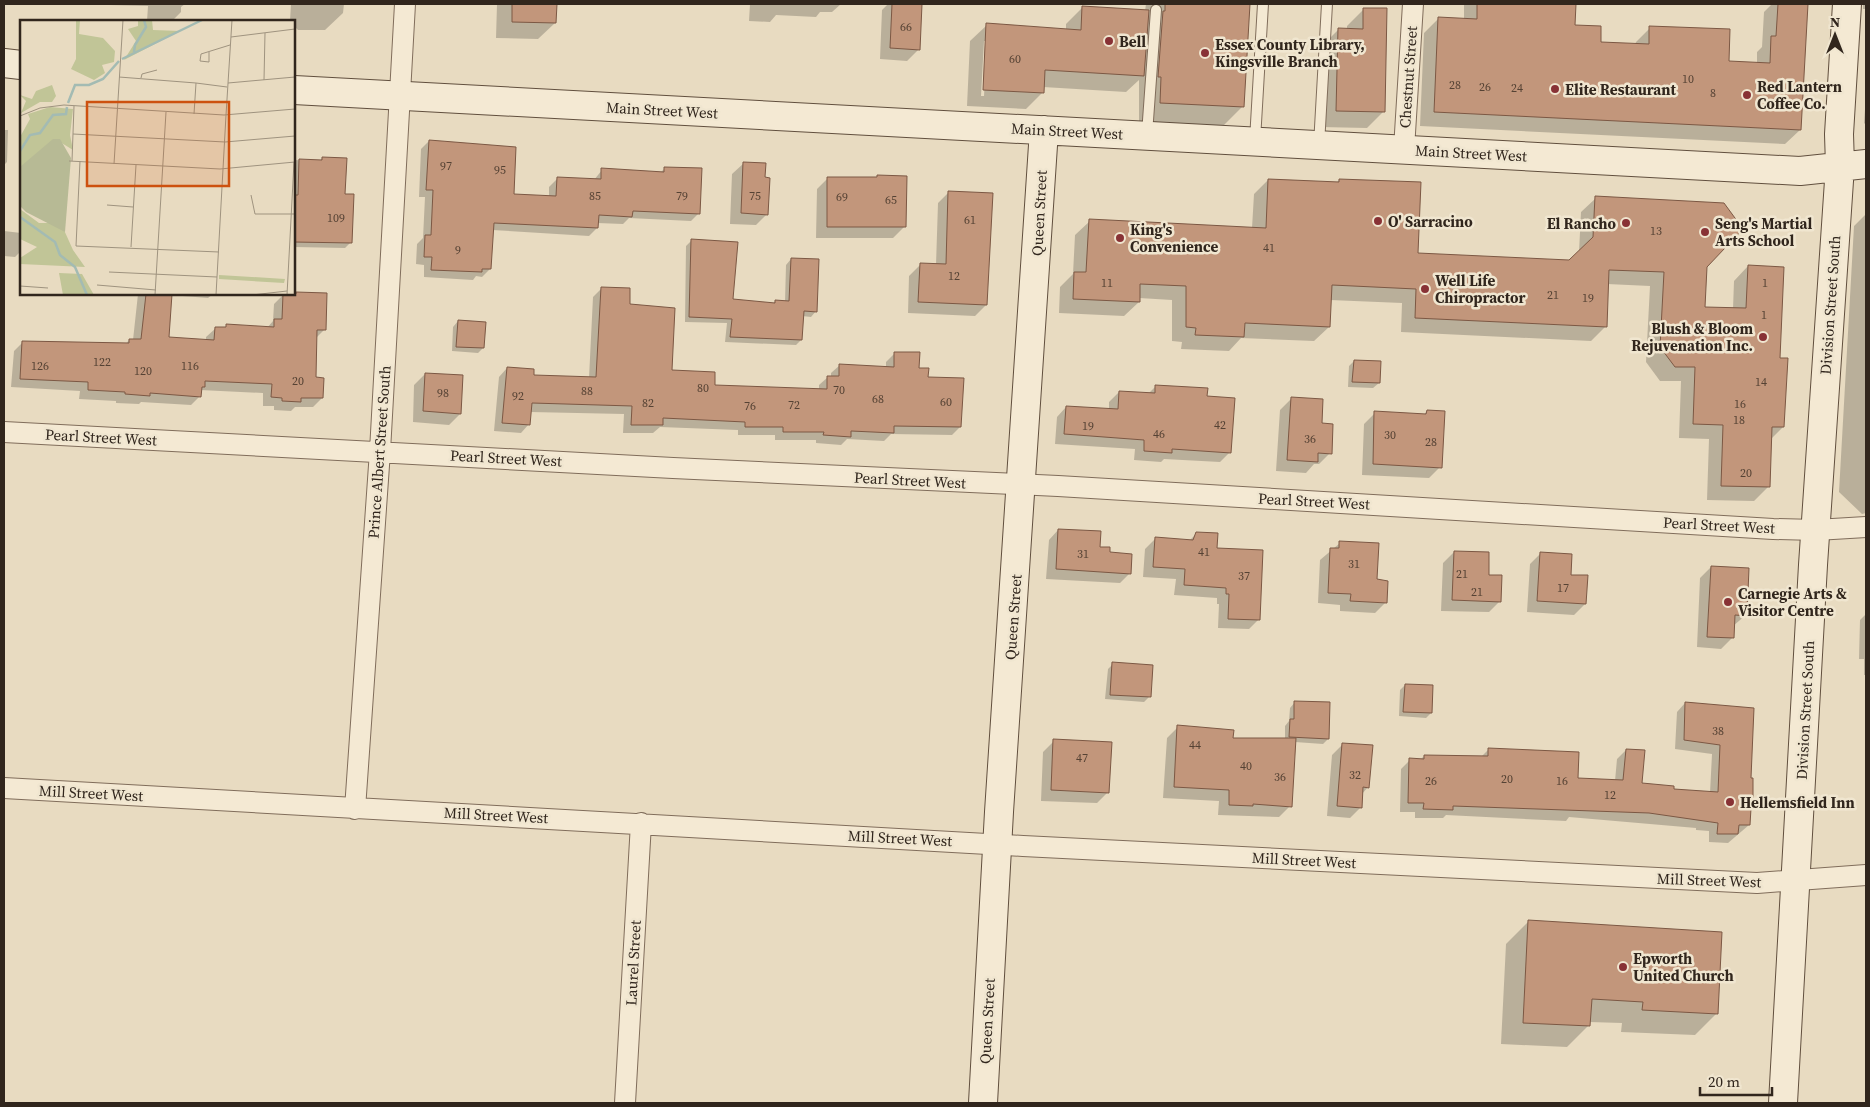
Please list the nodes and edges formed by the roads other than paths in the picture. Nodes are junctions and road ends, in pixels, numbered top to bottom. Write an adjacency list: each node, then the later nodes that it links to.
1 (405, 4): 10 (street, Prince Albert Street South)
2 (1264, 4): 13 (lane)
3 (1327, 4): 14 (lane)
4 (1413, 4): 15 (street, Chestnut Street)
5 (1847, 4): 17 (street, Division Street South)
6 (1156, 10): 12 (lane)
7 (4, 63): 8 (street)
8 (20, 64)
9 (295, 90): 10 (street, Main Street West)
10 (400, 96): 11 (street, Main Street West); 19 (street, Prince Albert Street South)
11 (1044, 130): 12 (street, Main Street West); 20 (street, Queen Street)
12 (1147, 136): 13 (street, Main Street West)
13 (1254, 142): 14 (street, Main Street West)
14 (1319, 146): 15 (street, Main Street West)
15 (1404, 150): 17 (street, Main Street West)
16 (1866, 164): 17 (street, Main Street West)
17 (1840, 166): 22 (street, Division Street South)
18 (4, 432): 19 (street, Pearl Street West)
19 (380, 451): 20 (street, Pearl Street West); 24 (street, Prince Albert Street South)
20 (1022, 484): 22 (street, Pearl Street West); 26 (street, Queen Street)
21 (1866, 527): 22 (street, Pearl Street West)
22 (1816, 530): 28 (street, Division Street South)
23 (4, 788): 24 (street, Mill Street West)
24 (355, 808): 25 (street, Mill Street West)
25 (641, 823): 26 (street, Mill Street West); 29 (street, Laurel Street)
26 (997, 844): 28 (street, Mill Street West); 30 (street, Queen Street)
27 (1866, 874): 28 (street, Mill Street West)
28 (1796, 880): 31 (street, Division Street South)
29 (625, 1103)
30 (983, 1103)
31 (1783, 1103)

